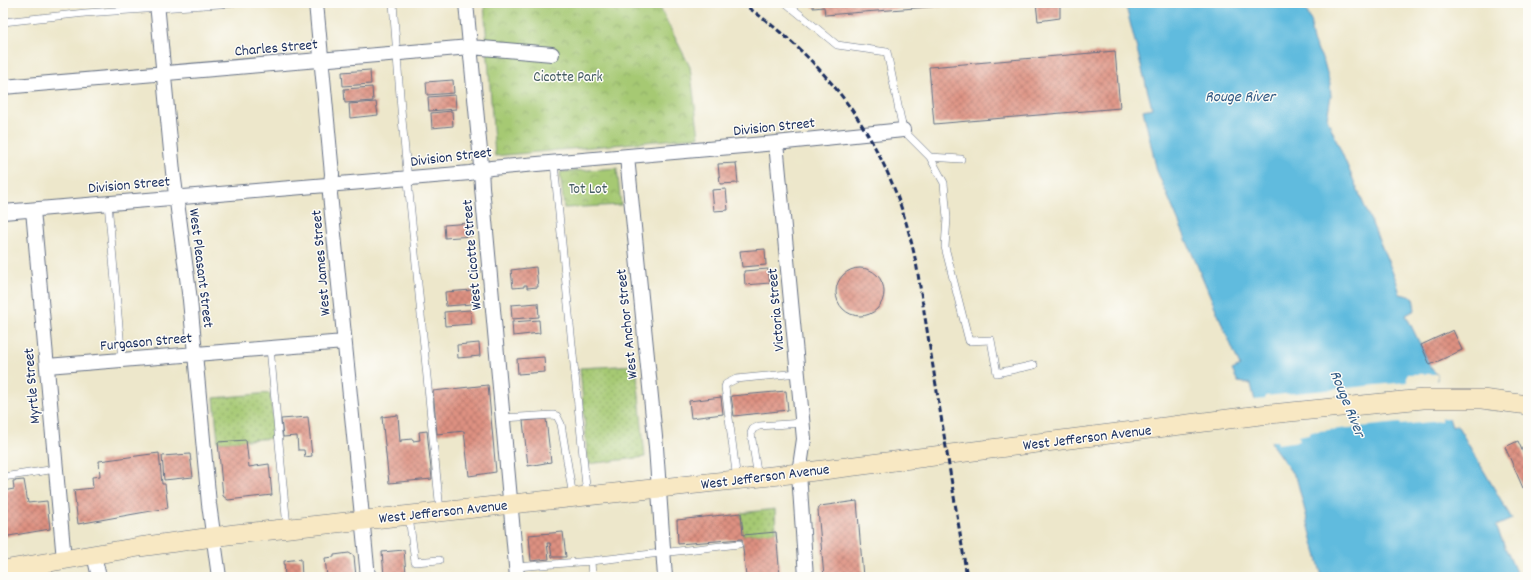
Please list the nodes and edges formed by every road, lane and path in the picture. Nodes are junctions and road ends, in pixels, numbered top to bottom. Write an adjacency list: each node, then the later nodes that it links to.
1 (235, 3): 6 (lane)
2 (316, 3): 11 (street, West James Street)
3 (393, 3): 9 (lane)
4 (466, 3): 8 (street, West Cicotte Street)
5 (786, 3): 14 (lane)
6 (157, 6): 7 (lane); 12 (street, West Pleasant Street)
7 (3, 22)
8 (470, 47): 9 (street, Charles Street); 10 (street, Charles Street); 20 (street, West Cicotte Street)
9 (397, 53): 11 (street, Charles Street); 21 (lane)
10 (552, 54)
11 (322, 60): 12 (street, Charles Street); 22 (street, West James Street)
12 (163, 74): 13 (street, Charles Street); 23 (street, West Pleasant Street)
13 (3, 87)
14 (903, 130): 15 (street, Division Street); 16 (lane)
15 (776, 143): 17 (street, Division Street); 33 (street, Victoria Street)
16 (930, 156): 18 (lane); 31 (lane)
17 (627, 157): 19 (street, Division Street); 42 (street, West Anchor Street)
18 (961, 159)
19 (554, 163): 20 (street, Division Street); 43 (lane)
20 (481, 170): 21 (street, Division Street); 35 (street, West Cicotte Street)
21 (408, 178): 22 (street, Division Street); 45 (lane)
22 (332, 184): 23 (street, Division Street); 27 (street, West James Street)
23 (176, 197): 24 (street, Division Street); 29 (street, West Pleasant Street)
24 (108, 203): 25 (street, Division Street); 30 (lane)
25 (33, 210): 26 (street, Division Street); 32 (street, Myrtle Street)
26 (3, 212)
27 (344, 342): 28 (street, Furgason Street); 47 (street, West James Street)
28 (270, 348): 29 (street, Furgason Street); 48 (lane)
29 (195, 354): 30 (street, Furgason Street); 49 (street, West Pleasant Street)
30 (122, 360): 32 (street, Furgason Street)
31 (1034, 365)
32 (47, 366): 37 (street, Myrtle Street)
33 (798, 373): 36 (street, Victoria Street); 41 (lane)
34 (1528, 405): 38 (main road, West Jefferson Avenue)
35 (503, 418): 43 (lane); 44 (street, West Cicotte Street)
36 (802, 423): 38 (street, Victoria Street); 40 (lane)
37 (56, 469): 39 (lane); 53 (street, Myrtle Street)
38 (799, 473): 40 (main road, West Jefferson Avenue); 64 (street, Victoria Street)
39 (3, 477)
40 (758, 478): 41 (main road, West Jefferson Avenue)
41 (737, 480): 42 (main road, West Jefferson Avenue)
42 (658, 489): 43 (main road, West Jefferson Avenue); 51 (street, West Anchor Street)
43 (580, 497): 44 (main road, West Jefferson Avenue)
44 (510, 504): 45 (main road, West Jefferson Avenue); 58 (street, West Cicotte Street)
45 (440, 511): 46 (main road, West Jefferson Avenue)
46 (408, 515): 47 (main road, West Jefferson Avenue); 54 (lane)
47 (362, 520): 48 (main road, West Jefferson Avenue); 61 (street, West James Street)
48 (287, 528): 49 (main road, West Jefferson Avenue)
49 (214, 536): 52 (main road, West Jefferson Avenue); 60 (street, West Pleasant Street)
50 (739, 544): 51 (lane)
51 (663, 553): 55 (lane); 63 (street, West Anchor Street)
52 (94, 555): 53 (main road, West Jefferson Avenue); 59 (street)
53 (64, 560): 57 (main road, West Jefferson Avenue)
54 (439, 560)
55 (591, 561): 58 (lane); 62 (lane)
56 (3, 570): 57 (main road, West Jefferson Avenue)
57 (33, 571)
58 (516, 572)
59 (99, 577)
60 (219, 577)
61 (368, 577)
62 (592, 577)
63 (665, 577)
64 (806, 577)

